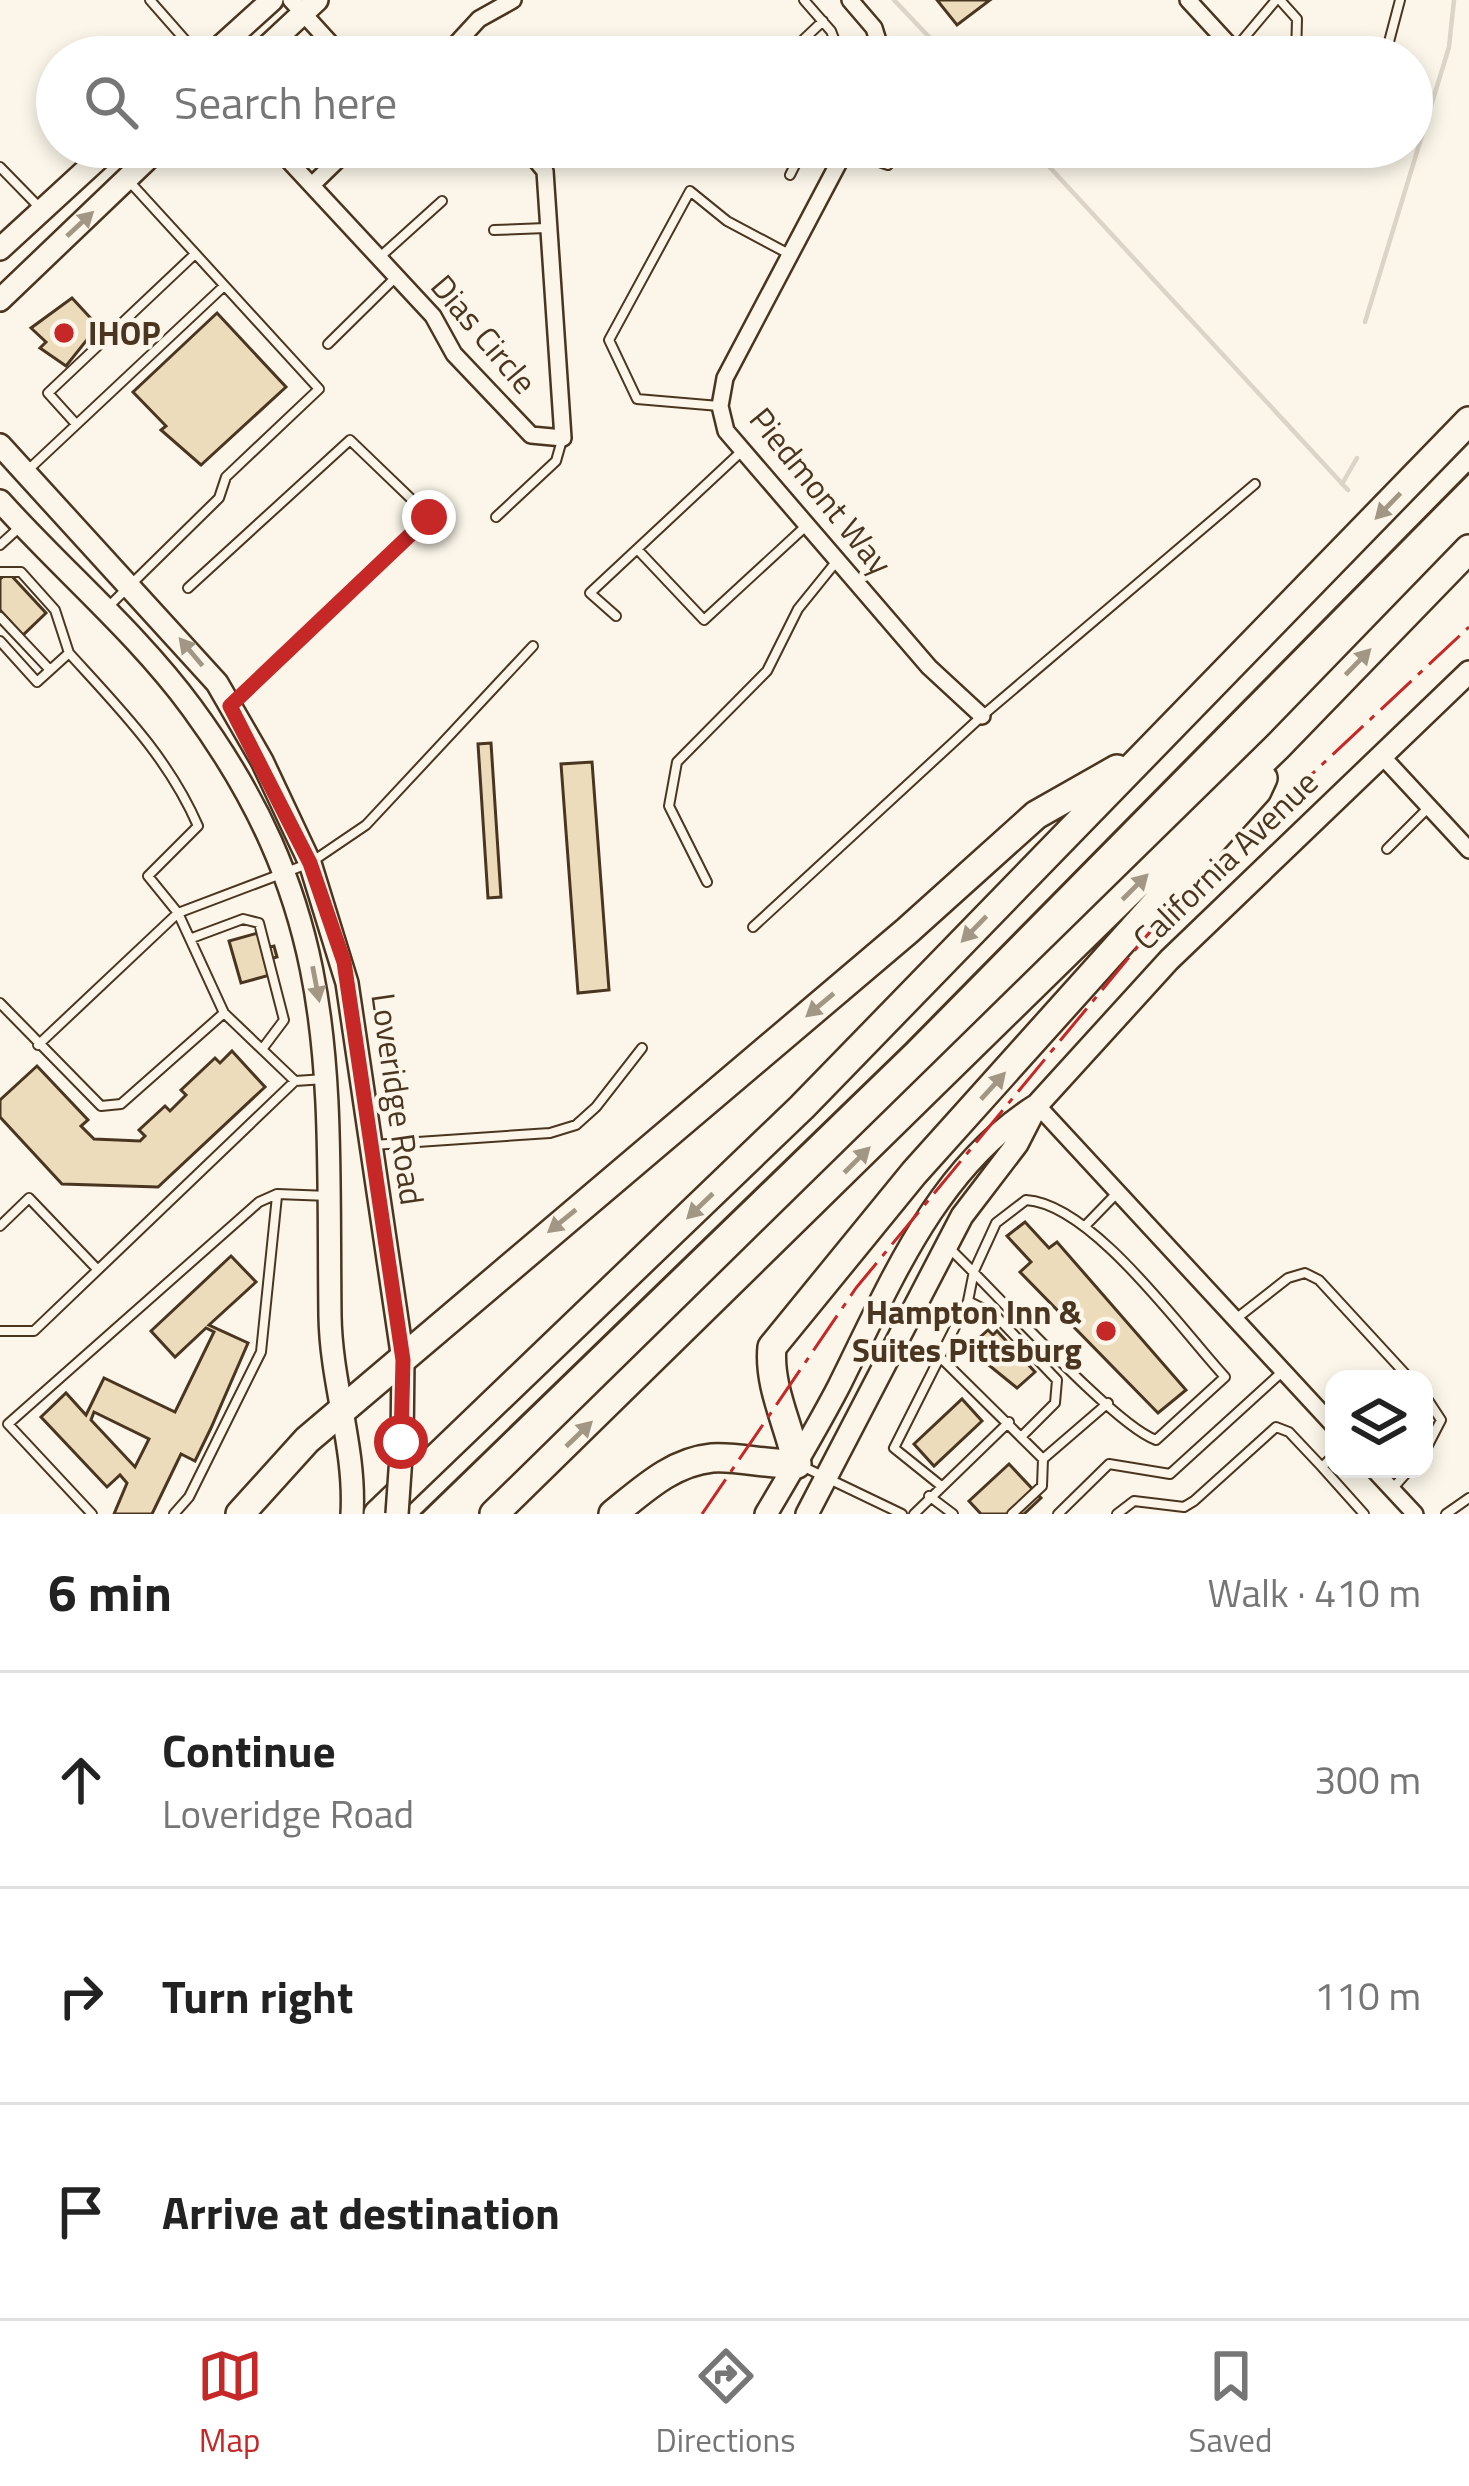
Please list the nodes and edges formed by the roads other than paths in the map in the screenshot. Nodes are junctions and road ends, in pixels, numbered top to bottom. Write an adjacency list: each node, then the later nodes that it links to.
1 (150, 0): 11 (lane)
2 (272, 0): 12 (main road)
3 (513, 0): 15 (street)
4 (804, 0): 10 (lane)
5 (850, 0): 18 (street)
6 (1188, 0): 19 (street)
7 (1278, 0): 20 (lane); 21 (lane)
8 (1400, 0): 22 (lane)
9 (303, 4): 13 (main road); 14 (street)
10 (823, 21): 16 (lane); 17 (lane)
11 (185, 36)
12 (230, 36)
13 (275, 36)
14 (328, 36)
15 (464, 36)
16 (807, 36)
17 (830, 36)
18 (876, 36)
19 (1221, 36)
20 (1246, 36)
21 (1297, 36)
22 (1391, 36)
23 (0, 167): 35 (lane)
24 (88, 168): 35 (main road)
25 (138, 168): 32 (main road)
26 (296, 168): 33 (street, Dias Circle)
27 (329, 168): 33 (street)
28 (542, 168): 36 (street, Dias Circle)
29 (794, 168): 31 (lane)
30 (836, 168): 40 (street, Piedmont Way)
31 (790, 175)
32 (127, 179): 39 (lane); 44 (main road, one-way to 32)
33 (312, 185): 41 (street, Dias Circle)
34 (442, 201): 41 (lane)
35 (42, 210): 38 (main road)
36 (548, 228): 37 (lane); 49 (street, Dias Circle)
37 (494, 230)
38 (0, 249)
39 (195, 254): 43 (lane); 48 (lane)
40 (790, 254): 46 (street, Piedmont Way); 46 (lane)
41 (379, 258): 42 (street, Dias Circle)
42 (396, 277): 45 (lane); 49 (street, Dias Circle)
43 (224, 286): 48 (lane); 63 (lane)
44 (0, 300)
45 (328, 344)
46 (720, 406): 51 (street, Piedmont Way)
47 (1469, 421): 76 (highway, one-way to 76)
48 (76, 424): 52 (lane)
49 (563, 438): 55 (lane)
50 (0, 445): 52 (main road, Loveridge Road)
51 (743, 450): 57 (street, Piedmont Way); 59 (lane)
52 (26, 472): 63 (main road, Loveridge Road)
53 (1255, 484): 74 (lane)
54 (0, 501): 56 (main road, Loveridge Road)
55 (496, 518)
56 (22, 525): 58 (lane); 65 (main road, Loveridge Road)
57 (807, 525): 59 (lane); 61 (street, Piedmont Way)
58 (0, 545)
59 (637, 549): 66 (lane)
60 (1469, 549): 75 (highway, one-way to 60)
61 (837, 560): 74 (street, Piedmont Way); 83 (lane)
62 (0, 572): 70 (lane)
63 (131, 584): 65 (lane); 73 (main road, Loveridge Road, one-way to 63)
64 (188, 588): 73 (lane)
65 (104, 610): 82 (main road, Loveridge Road)
66 (616, 616)
67 (0, 617): 71 (lane)
68 (0, 641): 71 (lane)
69 (533, 646): 81 (lane)
70 (69, 653): 71 (lane); 84 (lane)
71 (50, 670)
72 (1469, 672): 77 (main road, California Avenue)
73 (230, 706): 81 (main road, Loveridge Road)
74 (982, 716): 85 (lane)
75 (1277, 747): 119 (highway, one-way to 75); 135 (highway, one-way to 75)
76 (1143, 754): 108 (highway, one-way to 108); 133 (highway, one-way to 133)
77 (1381, 754): 78 (street); 94 (main road, California Avenue)
78 (1429, 807): 79 (lane); 80 (street)
79 (1387, 850)
80 (1469, 850)
81 (310, 863): 82 (lane); 95 (main road, Loveridge Road)
82 (286, 871): 84 (lane); 92 (main road, Loveridge Road, one-way to 92)
83 (707, 882)
84 (178, 913): 86 (lane); 89 (lane)
85 (753, 927)
86 (192, 938): 88 (lane); 90 (lane)
87 (0, 1003): 89 (lane)
88 (224, 1013): 89 (lane); 90 (lane)
89 (38, 1045)
90 (263, 1048): 93 (lane)
91 (642, 1048): 95 (lane)
92 (329, 1079): 93 (lane); 98 (main road, Loveridge Road)
93 (295, 1081): 102 (lane)
94 (1037, 1105): 96 (street); 101 (main road, California Avenue); 119 (main road, California Avenue)
95 (371, 1145): 108 (main road, Loveridge Road)
96 (1118, 1192): 99 (lane); 105 (street)
97 (277, 1194): 98 (lane); 129 (lane); 130 (lane)
98 (330, 1196): 113 (main road, Loveridge Road)
99 (1086, 1225): 103 (lane); 111 (lane)
100 (0, 1226): 102 (lane)
101 (946, 1245): 103 (lane); 122 (main road, California Avenue)
102 (97, 1268): 106 (lane)
103 (974, 1271): 104 (lane); 111 (lane)
104 (968, 1301): 107 (lane); 116 (lane)
105 (1235, 1320): 109 (lane); 110 (street)
106 (0, 1331)
107 (941, 1358): 115 (lane); 125 (lane)
108 (403, 1360): 113 (highway); 134 (main road, Loveridge Road, bridge)
109 (1402, 1370)
110 (1283, 1371): 114 (street); 143 (lane)
111 (1108, 1403): 118 (lane)
112 (1433, 1408): 117 (lane)
113 (340, 1416): 131 (highway); 132 (main road, Loveridge Road)
114 (1325, 1416)
115 (1009, 1422): 116 (lane); 125 (lane)
116 (1022, 1436): 118 (lane)
117 (1433, 1436)
118 (1043, 1459): 142 (lane)
119 (797, 1464): 122 (lane); 136 (highway); 137 (main road, California Avenue)
120 (1325, 1464): 121 (lane)
121 (1322, 1467): 144 (lane); 145 (lane)
122 (826, 1478): 138 (main road, California Avenue); 139 (lane)
123 (1382, 1478): 126 (street)
124 (1402, 1478): 126 (lane)
125 (940, 1485): 127 (lane)
126 (1392, 1489): 146 (street)
127 (929, 1496): 140 (lane); 141 (lane)
128 (1469, 1498): 147 (lane)
129 (92, 1514)
130 (174, 1514)
131 (240, 1514)
132 (352, 1514)
133 (378, 1514)
134 (397, 1514)
135 (494, 1514)
136 (614, 1514)
137 (766, 1514)
138 (807, 1514)
139 (902, 1514)
140 (914, 1514)
141 (952, 1514)
142 (1012, 1514)
143 (1058, 1514)
144 (1117, 1514)
145 (1364, 1514)
146 (1415, 1514)
147 (1446, 1514)

